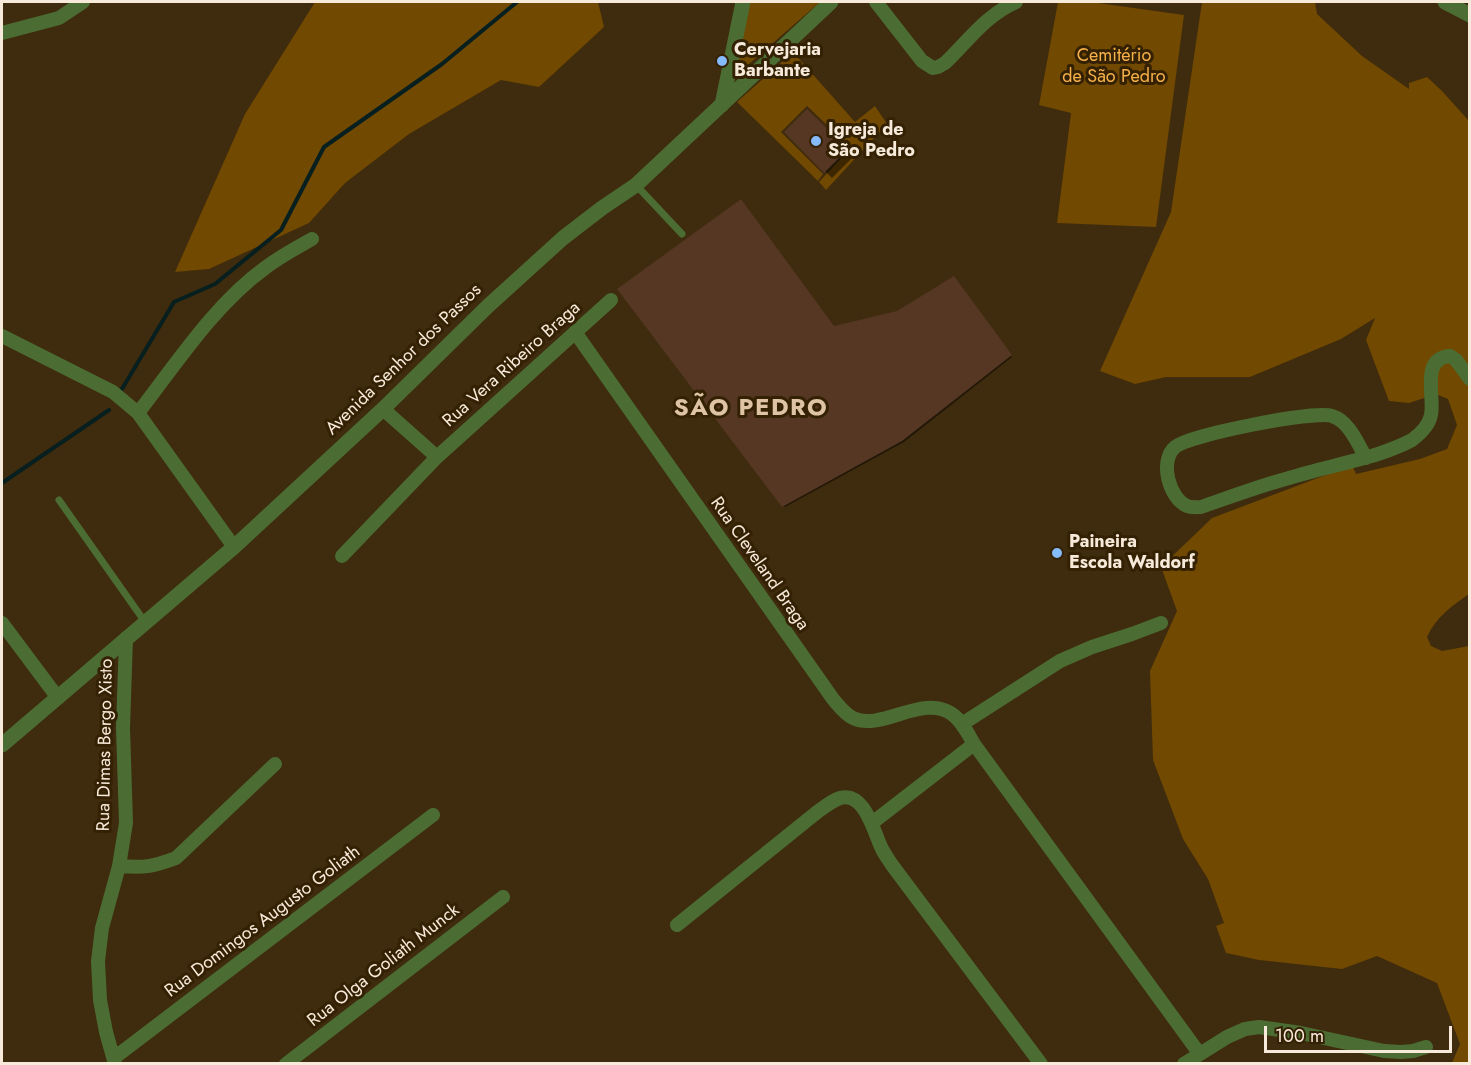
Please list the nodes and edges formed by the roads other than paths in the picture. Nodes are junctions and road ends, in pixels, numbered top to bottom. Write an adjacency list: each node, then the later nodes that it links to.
1 (83, 2): 8 (street)
2 (742, 2): 9 (street)
3 (831, 2): 9 (street, Avenida Senhor dos Passos)
4 (876, 2): 5 (street)
5 (1016, 2)
6 (1445, 2): 7 (street)
7 (1470, 15)
8 (2, 33)
9 (722, 105): 10 (street, Avenida Senhor dos Passos)
10 (636, 185): 11 (lane); 17 (street, Avenida Senhor dos Passos)
11 (682, 234)
12 (312, 239): 18 (street)
13 (611, 300): 14 (street, Rua Vera Ribeiro Braga)
14 (574, 332): 19 (street, Rua Vera Ribeiro Braga); 29 (street, Rua Cleveland Braga)
15 (2, 336): 18 (street)
16 (1470, 379): 20 (street)
17 (383, 409): 19 (street); 22 (street, Avenida Senhor dos Passos)
18 (138, 413): 22 (street)
19 (437, 457): 23 (street, Rua Vera Ribeiro Braga)
20 (1366, 458): 20 (street)
21 (59, 500): 24 (lane)
22 (234, 547): 24 (street, Avenida Senhor dos Passos)
23 (342, 556)
24 (145, 622): 27 (street, Avenida Senhor dos Passos)
25 (2, 623): 28 (street)
26 (1161, 623): 29 (street)
27 (126, 638): 28 (street, Avenida Senhor dos Passos); 35 (street, Rua Dimas Bergo Xisto)
28 (58, 698): 31 (street, Avenida Senhor dos Passos)
29 (962, 724): 30 (street)
30 (974, 744): 34 (street); 39 (street)
31 (2, 745)
32 (275, 764): 35 (street)
33 (433, 815): 40 (street, Rua Domingos Augusto Goliath)
34 (872, 823): 37 (street); 42 (street)
35 (119, 866): 40 (street, Rua Dimas Bergo Xisto)
36 (503, 897): 41 (street, Rua Olga Goliath Munck)
37 (677, 925)
38 (1426, 1047): 39 (street)
39 (1199, 1053): 43 (street)
40 (115, 1061)
41 (286, 1064)
42 (1041, 1064)
43 (1184, 1064)

